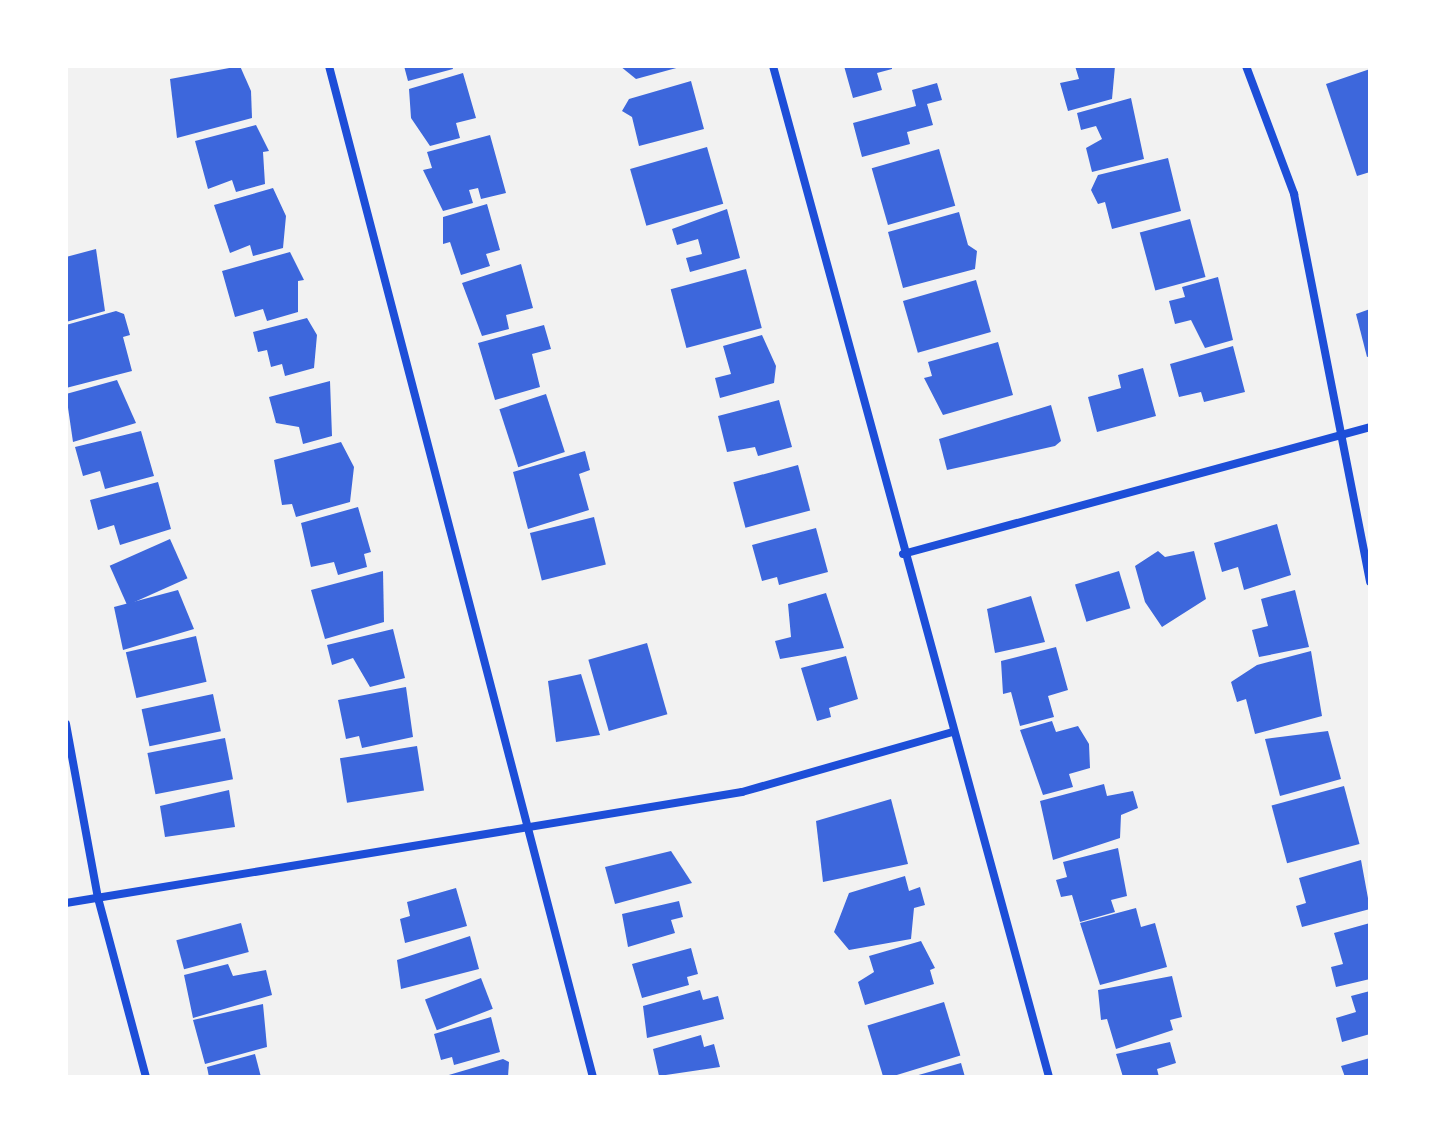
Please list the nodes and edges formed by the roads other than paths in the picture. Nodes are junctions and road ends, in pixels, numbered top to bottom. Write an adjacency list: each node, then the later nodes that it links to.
1 (329, 66): 10 (street)
2 (773, 66): 6 (street)
3 (1246, 66): 5 (street)
4 (1370, 427): 5 (street)
5 (1336, 437): 6 (street); 7 (street)
6 (903, 554): 9 (street)
7 (1370, 582)
8 (66, 724): 11 (street)
9 (952, 732): 10 (street); 15 (street)
10 (525, 826): 11 (street); 14 (street)
11 (98, 898): 12 (street); 13 (street)
12 (66, 903)
13 (146, 1077)
14 (593, 1077)
15 (1049, 1077)

